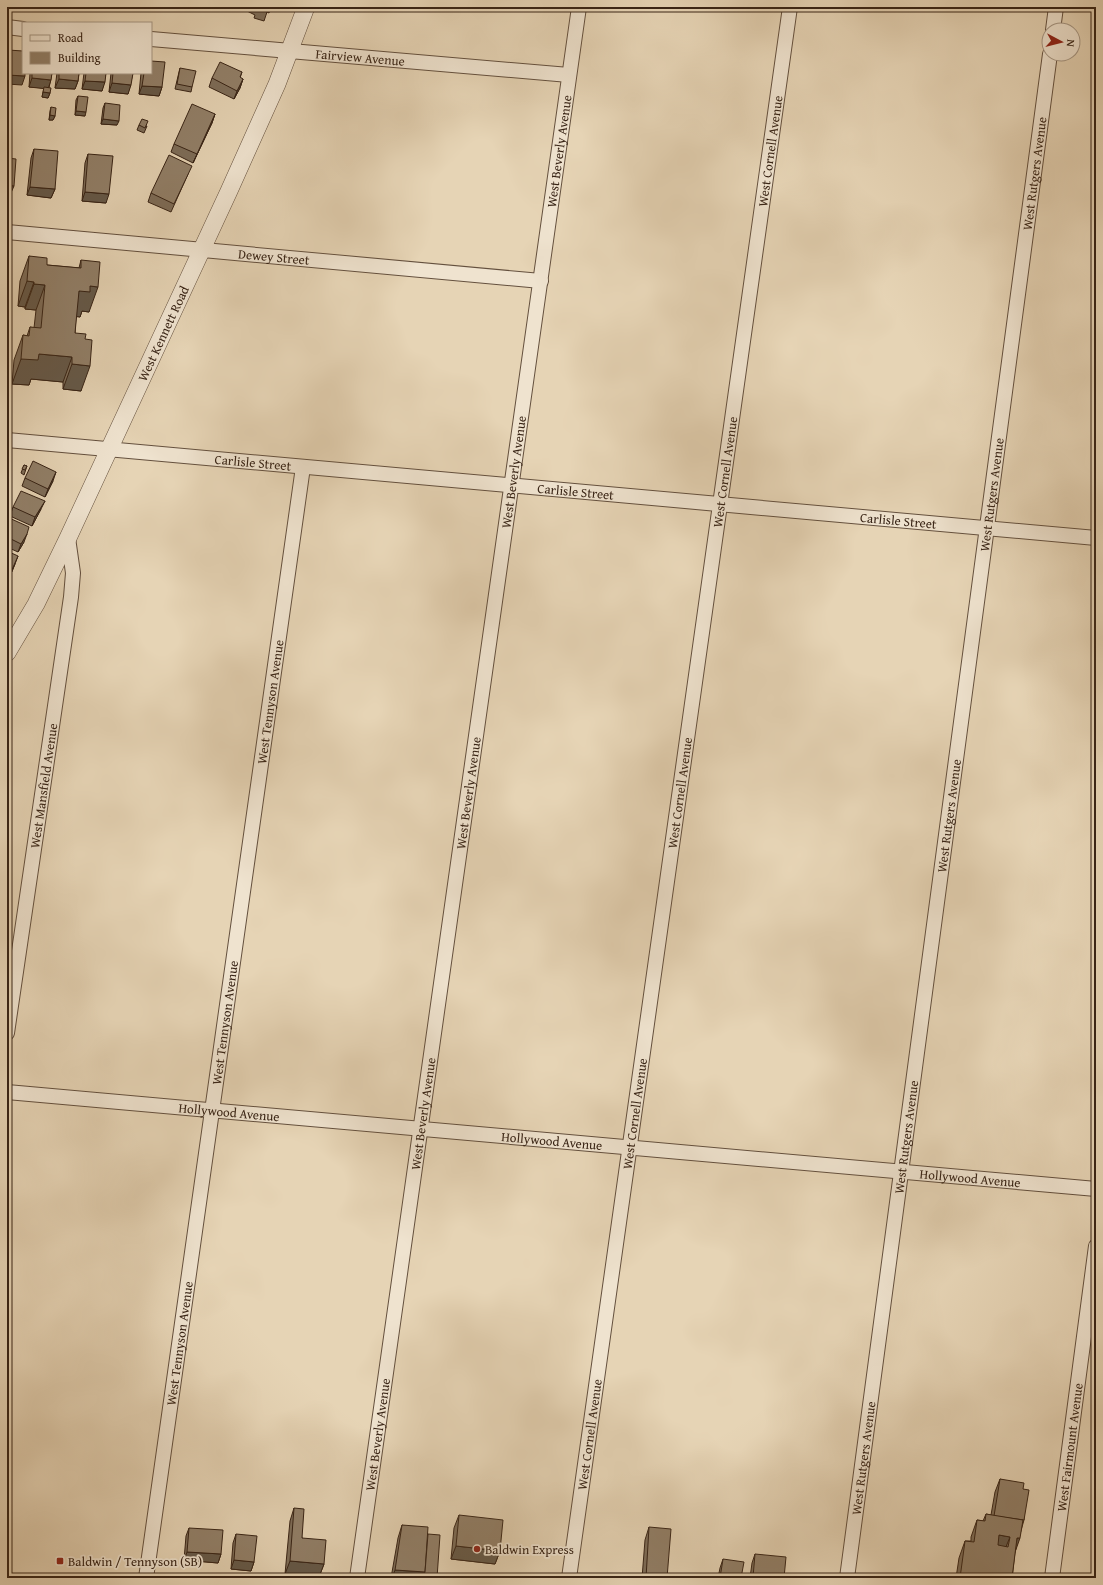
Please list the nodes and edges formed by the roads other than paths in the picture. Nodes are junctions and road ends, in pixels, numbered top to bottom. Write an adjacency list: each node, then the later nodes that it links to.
1 (306, 7): 9 (street, West Kennett Road)
2 (579, 7): 11 (street, West Beverly Avenue)
3 (790, 7): 19 (street, West Cornell Avenue)
4 (1056, 7): 5 (street)
5 (1054, 22)
6 (7, 27): 7 (street)
7 (22, 29)
8 (152, 39): 9 (street, Fairview Avenue)
9 (291, 50): 11 (street, Fairview Avenue); 13 (street, West Kennett Road)
10 (1049, 62): 20 (street, West Rutgers Avenue)
11 (570, 75): 14 (street, West Beverly Avenue)
12 (7, 232): 13 (street, Dewey Street)
13 (202, 250): 14 (street, Dewey Street); 16 (street, West Kennett Road)
14 (541, 281): 18 (street, West Beverly Avenue)
15 (7, 440): 16 (street, Carlisle Street)
16 (109, 449): 17 (street, Carlisle Street); 21 (street, West Kennett Road)
17 (303, 466): 18 (street, Carlisle Street); 26 (street, West Tennyson Avenue)
18 (512, 485): 19 (street, Carlisle Street); 27 (street, West Beverly Avenue)
19 (720, 504): 20 (street, Carlisle Street); 28 (street, West Cornell Avenue)
20 (987, 528): 22 (street, Carlisle Street); 29 (street, West Rutgers Avenue)
21 (68, 538): 23 (street, West Kennett Road); 24 (street, West Mansfield Avenue)
22 (1096, 538)
23 (7, 652)
24 (7, 1033)
25 (7, 1092): 26 (street, Hollywood Avenue)
26 (212, 1110): 27 (street, Hollywood Avenue); 32 (street, West Tennyson Avenue)
27 (421, 1129): 28 (street, Hollywood Avenue); 33 (street, West Beverly Avenue)
28 (630, 1148): 29 (street, Hollywood Avenue); 34 (street, West Cornell Avenue)
29 (901, 1172): 30 (street, Hollywood Avenue); 35 (street, West Rutgers Avenue)
30 (1096, 1189)
31 (1096, 1246): 36 (street, West Fairmount Avenue)
32 (146, 1578)
33 (357, 1578)
34 (569, 1578)
35 (847, 1578)
36 (1052, 1578)

